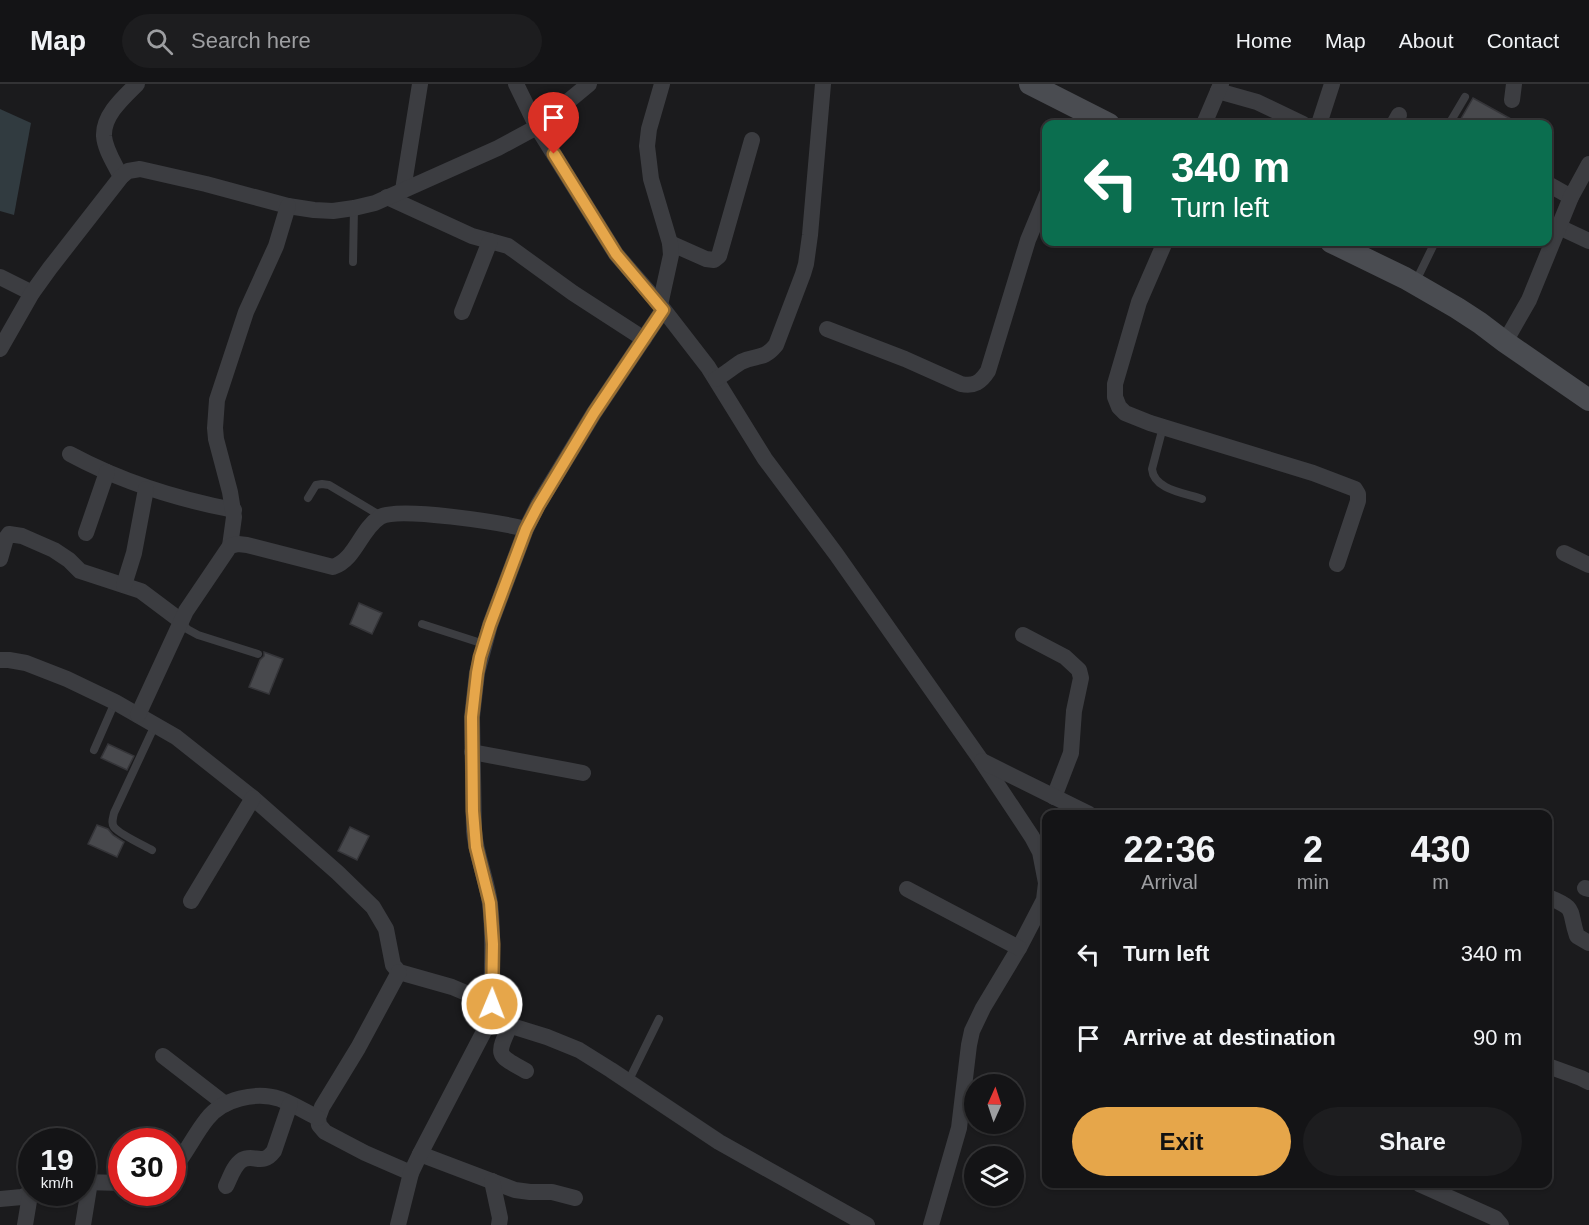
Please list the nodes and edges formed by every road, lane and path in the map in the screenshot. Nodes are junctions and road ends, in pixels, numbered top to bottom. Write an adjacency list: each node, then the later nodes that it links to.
1 (137, 84): 19 (street)
2 (420, 84): 21 (street)
3 (516, 84): 16 (street)
4 (589, 84): 16 (street)
5 (662, 84): 30 (street)
6 (823, 84): 46 (street)
7 (1332, 84): 14 (street)
8 (1034, 85): 11 (main road)
9 (1219, 87): 12 (street); 13 (street)
10 (1465, 97): 15 (lane)
11 (1082, 118)
12 (1206, 120)
13 (1295, 120)
14 (1321, 120)
15 (1451, 120)
16 (537, 127): 21 (street); 40 (street)
17 (752, 141): 30 (street)
18 (1589, 164): 23 (street)
19 (120, 177): 24 (street); 39 (street)
20 (1552, 186): 23 (street)
21 (403, 190): 22 (street)
22 (387, 197): 26 (street); 28 (street)
23 (1571, 197): 27 (street)
24 (288, 206): 26 (street); 54 (street)
25 (1042, 206): 42 (street)
26 (354, 208): 36 (lane)
27 (1559, 227): 29 (street); 31 (street)
28 (490, 241): 41 (street); 43 (street)
29 (1589, 241)
30 (670, 243): 40 (street)
31 (1552, 244)
32 (1163, 246): 48 (street)
33 (1340, 246): 38 (main road)
34 (1433, 246): 38 (lane)
35 (1551, 246): 44 (street)
36 (352, 262)
37 (0, 277): 39 (street)
38 (1414, 284): 44 (main road)
39 (32, 293): 45 (street)
40 (661, 308): 43 (street); 46 (street)
41 (462, 312)
42 (827, 329)
43 (644, 339): 56 (street)
44 (1505, 342): 47 (main road)
45 (0, 349)
46 (716, 379): 75 (street)
47 (1589, 400)
48 (1164, 427): 53 (lane); 61 (street)
49 (70, 454): 50 (street)
50 (107, 472): 51 (street); 57 (street)
51 (146, 489): 54 (street); 63 (street)
52 (308, 498): 55 (lane)
53 (1202, 499)
54 (234, 510): 58 (street)
55 (381, 516): 56 (street); 58 (street)
56 (526, 529): 67 (street)
57 (86, 533)
58 (230, 546): 64 (street)
59 (1564, 553): 62 (street)
60 (0, 559): 63 (street)
61 (1337, 564)
62 (1589, 565)
63 (124, 585): 64 (street)
64 (181, 621): 68 (lane); 71 (street)
65 (422, 624): 67 (lane)
66 (1023, 634): 77 (street)
67 (484, 644): 74 (street)
68 (258, 654)
69 (0, 660): 70 (street)
70 (116, 702): 71 (street); 73 (lane)
71 (138, 715): 72 (street)
72 (155, 725): 78 (street); 80 (lane)
73 (94, 750)
74 (472, 752): 76 (street); 89 (street)
75 (981, 760): 77 (street); 81 (street)
76 (583, 773)
77 (1054, 797): 79 (street)
78 (253, 798): 84 (street); 88 (street)
79 (1081, 810)
80 (152, 850)
81 (1042, 862)
82 (907, 890): 87 (street)
83 (1552, 899): 86 (street)
84 (191, 901)
85 (1042, 904): 87 (street)
86 (1589, 943)
87 (1019, 948): 116 (street)
88 (399, 972): 89 (street); 99 (street)
89 (492, 1010): 91 (street); 101 (street)
90 (659, 1019): 95 (lane)
91 (510, 1026): 94 (street); 95 (street)
92 (163, 1056): 97 (street)
93 (1552, 1067): 96 (street)
94 (526, 1071)
95 (627, 1082): 115 (street)
96 (1589, 1082)
97 (225, 1104): 98 (street); 100 (street)
98 (290, 1104): 99 (street); 104 (street)
99 (318, 1118): 102 (street)
100 (186, 1149)
101 (420, 1154): 102 (street); 103 (street)
102 (411, 1173): 113 (street)
103 (492, 1181): 107 (street); 114 (street)
104 (226, 1186)
105 (1428, 1188): 117 (street)
106 (18, 1197): 108 (street)
107 (575, 1198)
108 (0, 1199)
109 (29, 1206): 111 (street)
110 (84, 1206): 112 (street)
111 (25, 1225)
112 (83, 1225)
113 (398, 1225)
114 (499, 1225)
115 (867, 1225)
116 (931, 1225)
117 (1501, 1225)

